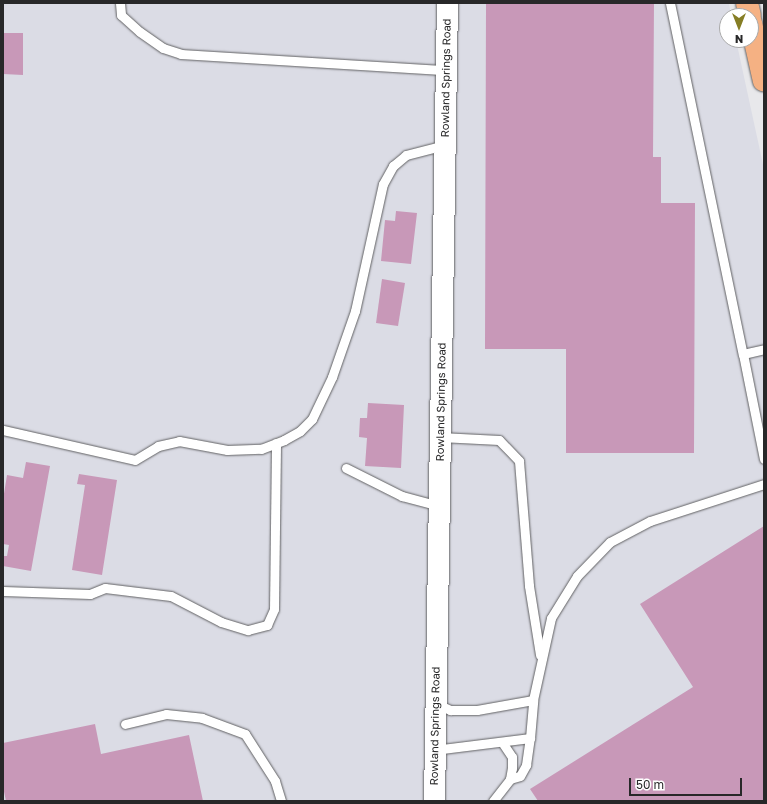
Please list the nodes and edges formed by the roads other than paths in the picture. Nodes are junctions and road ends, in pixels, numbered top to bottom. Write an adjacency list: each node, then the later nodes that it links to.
1 (120, 3): 5 (lane)
2 (447, 3): 5 (street, Rowland Springs Road)
3 (670, 3): 9 (lane)
4 (757, 48): 6 (main road)
5 (447, 70): 7 (street, Rowland Springs Road)
6 (764, 81)
7 (445, 145): 11 (street, Rowland Springs Road); 12 (lane)
8 (764, 349): 9 (lane)
9 (744, 354): 13 (lane)
10 (3, 430): 12 (lane)
11 (440, 437): 16 (street, Rowland Springs Road); 18 (lane)
12 (276, 443): 17 (lane)
13 (764, 459)
14 (346, 468): 16 (lane)
15 (764, 484): 18 (lane)
16 (439, 506): 20 (street, Rowland Springs Road)
17 (3, 591)
18 (540, 661): 19 (lane)
19 (533, 700): 20 (lane); 22 (lane)
20 (435, 703): 24 (street, Rowland Springs Road)
21 (125, 724): 26 (lane)
22 (530, 738): 23 (lane); 25 (lane)
23 (502, 742): 24 (lane); 25 (lane)
24 (434, 750): 27 (street, Rowland Springs Road)
25 (510, 779): 28 (lane)
26 (281, 801)
27 (434, 801)
28 (493, 801)

